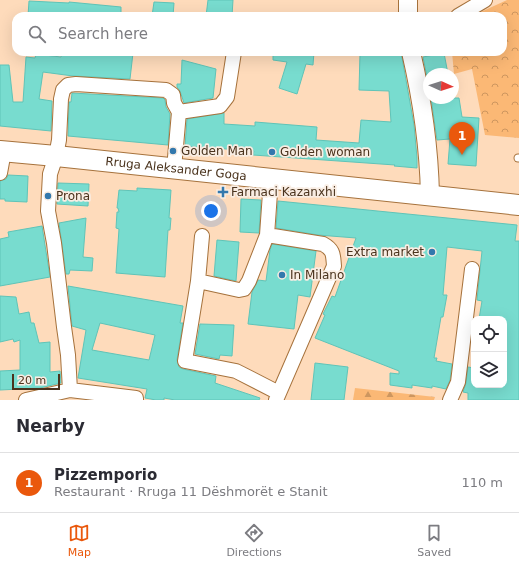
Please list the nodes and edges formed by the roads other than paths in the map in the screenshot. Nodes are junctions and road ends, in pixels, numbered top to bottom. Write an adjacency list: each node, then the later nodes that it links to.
1 (408, 0): 3 (street)
2 (486, 0): 4 (street)
3 (408, 12)
4 (465, 12)
5 (233, 56): 7 (street)
6 (414, 56): 13 (street)
7 (179, 112): 9 (street); 10 (street)
8 (2, 151): 9 (main road, Rruga Aleksander Goga); 11 (street)
9 (56, 156): 10 (main road, Rruga Aleksander Goga); 19 (street)
10 (174, 169): 12 (main road, Rruga Aleksander Goga)
11 (0, 173)
12 (271, 179): 13 (main road, Rruga Aleksander Goga); 15 (street)
13 (430, 196): 14 (main road, Rruga Aleksander Goga)
14 (519, 205)
15 (267, 235): 18 (street); 20 (street)
16 (202, 236): 18 (street)
17 (472, 269): 23 (street)
18 (198, 281): 20 (street)
19 (70, 390): 21 (street); 22 (street)
20 (277, 396)
21 (26, 400)
22 (136, 400)
23 (450, 400)

